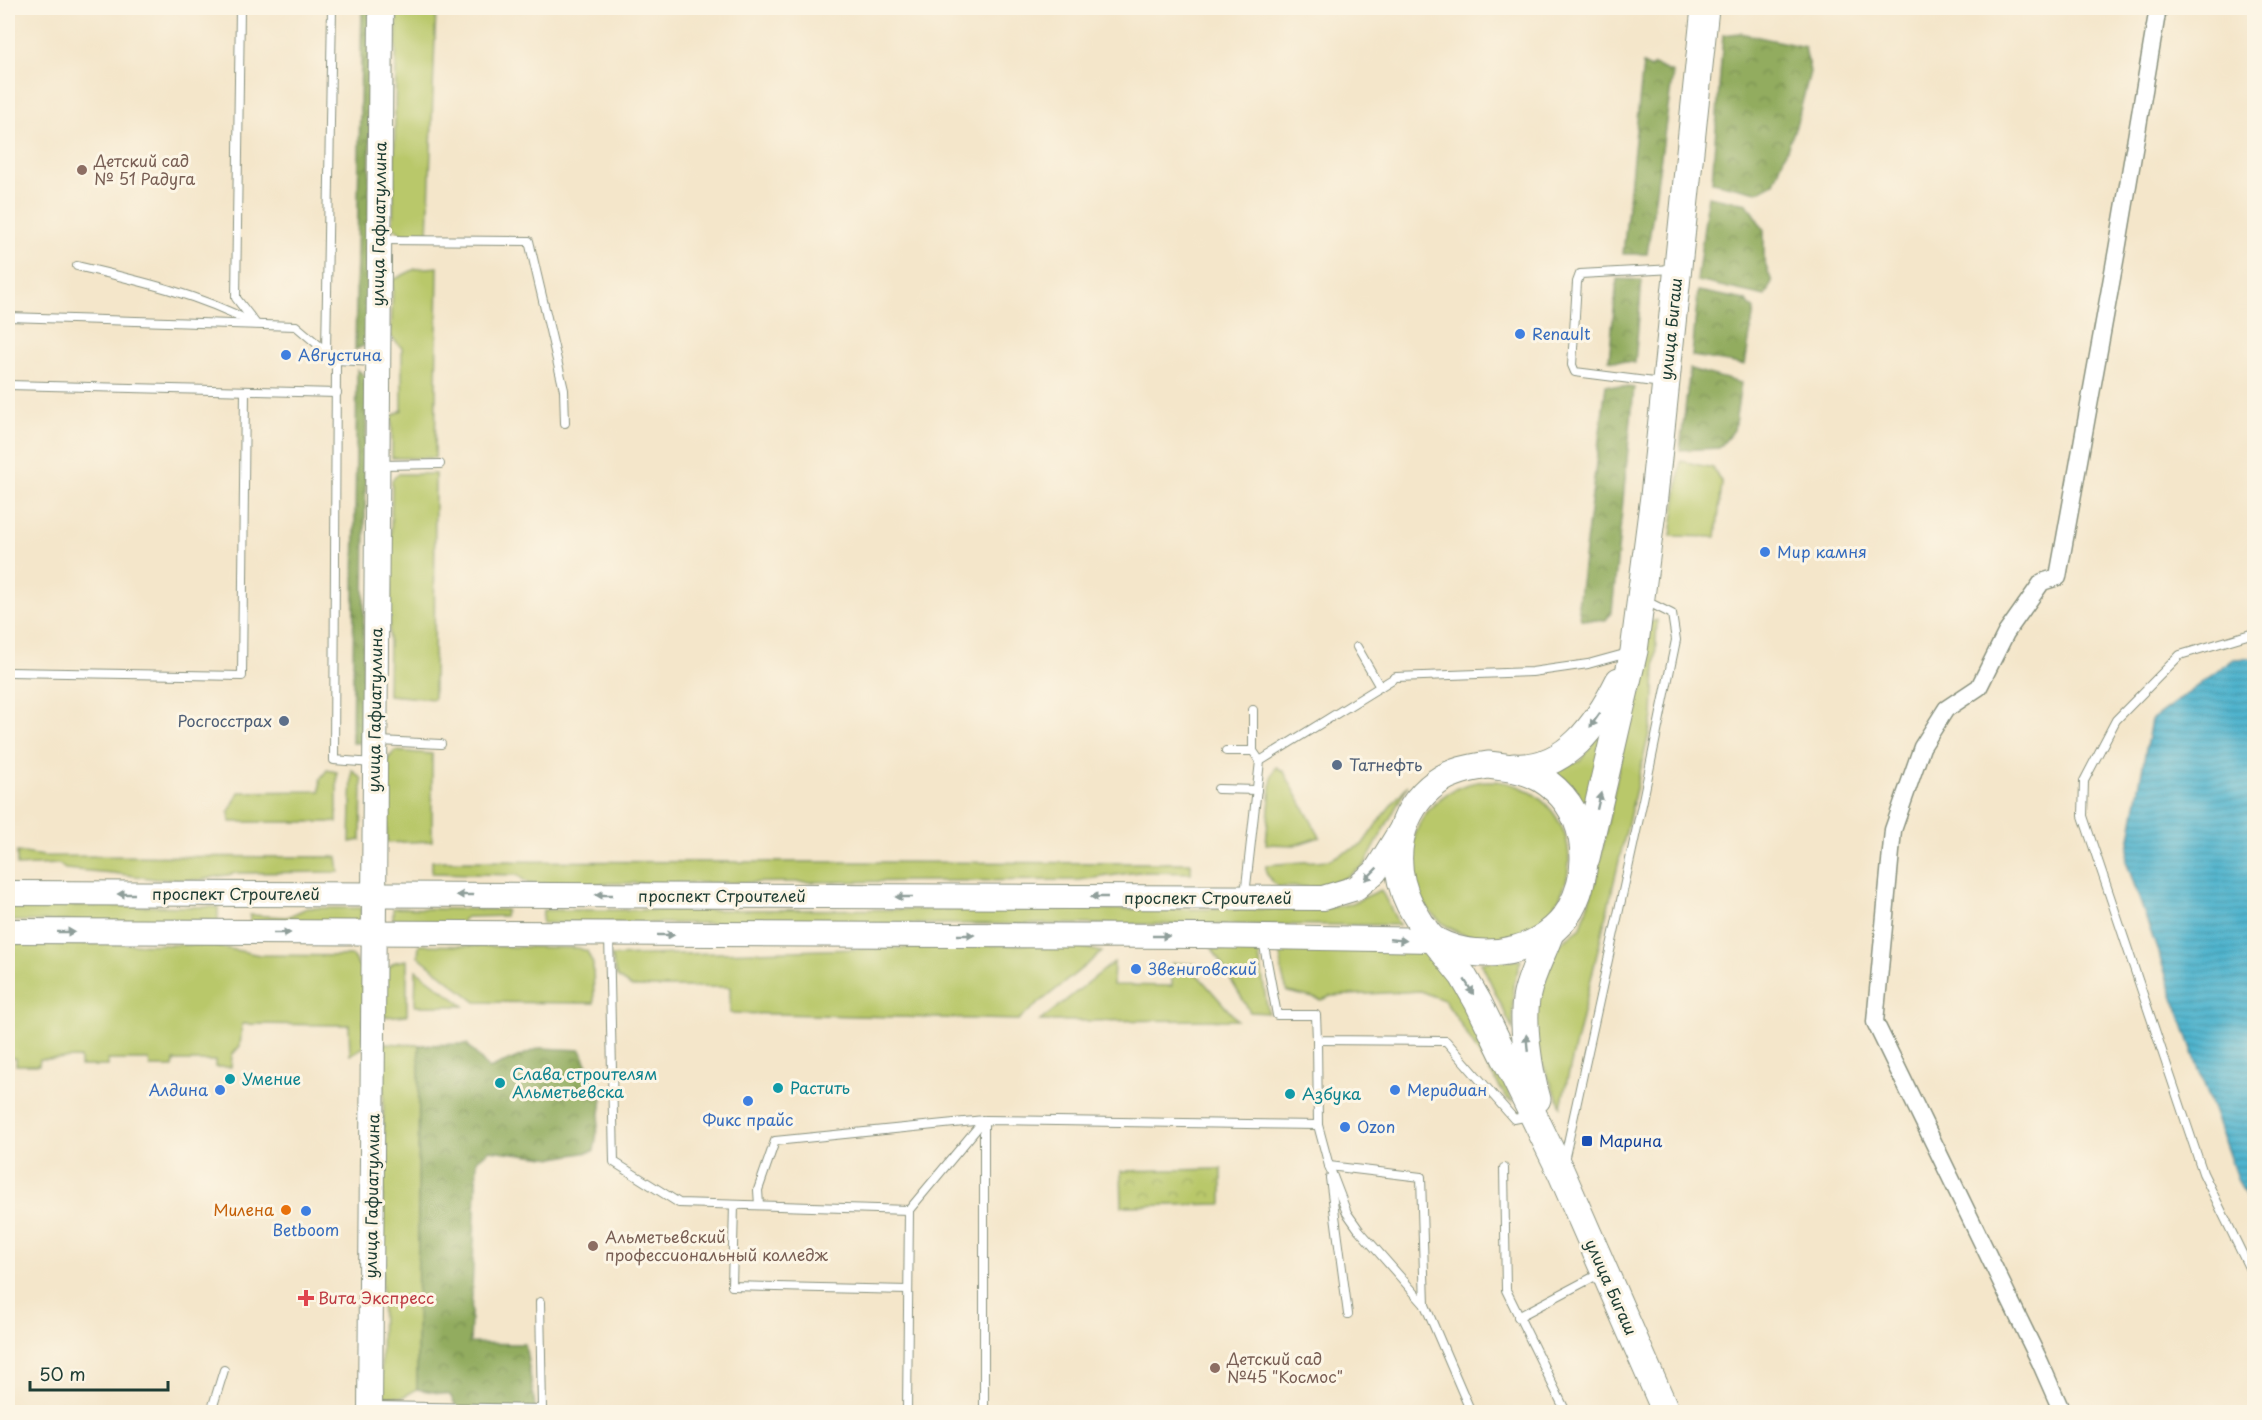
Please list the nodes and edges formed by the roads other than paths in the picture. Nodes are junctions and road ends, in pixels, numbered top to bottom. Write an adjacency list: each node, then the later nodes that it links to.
1 (240, 8): 10 (lane)
2 (332, 8): 11 (lane)
3 (381, 8): 6 (street, улица Гафиатуллина)
4 (1705, 8): 8 (main road, улица Бигаш)
5 (2158, 8): 76 (street)
6 (379, 240): 13 (street, улица Гафиатуллина); 18 (lane)
7 (77, 266): 10 (lane)
8 (1677, 269): 14 (main road, улица Бигаш); 14 (lane)
9 (8, 317): 10 (lane)
10 (256, 324): 11 (lane)
11 (326, 351): 12 (lane)
12 (336, 360): 13 (lane); 17 (lane)
13 (378, 363): 20 (street, улица Гафиатуллина)
14 (1665, 384): 21 (main road, улица Бигаш)
15 (8, 385): 16 (lane)
16 (245, 391): 17 (lane); 25 (lane)
17 (337, 393): 31 (lane)
18 (565, 423)
19 (440, 464): 20 (lane)
20 (377, 465): 31 (street, улица Гафиатуллина)
21 (1641, 598): 24 (main road, улица Бигаш); 56 (lane)
22 (2254, 633): 62 (lane)
23 (1357, 647): 26 (lane)
24 (1634, 651): 26 (lane); 33 (main road, улица Бигаш, one-way to 33); 37 (main road, улица Бигаш, one-way to 24)
25 (8, 672)
26 (1380, 687): 32 (lane)
27 (1253, 710): 30 (lane)
28 (441, 744): 31 (lane)
29 (1226, 751): 30 (lane)
30 (1253, 751): 32 (lane)
31 (374, 752): 40 (street, улица Гафиатуллина)
32 (1260, 761): 35 (lane)
33 (1488, 765): 36 (main road); 37 (main road)
34 (1218, 789): 35 (lane)
35 (1257, 790): 42 (lane)
36 (1403, 826): 42 (street, проспект Строителей, one-way to 42); 50 (main road)
37 (1586, 858): 46 (main road)
38 (8, 893): 39 (street, проспект Строителей, one-way to 38)
39 (235, 894): 40 (street, проспект Строителей); 44 (street)
40 (373, 894): 41 (street, проспект Строителей, one-way to 40); 45 (street, улица Гафиатуллина)
41 (524, 895): 42 (street, проспект Строителей, one-way to 41); 47 (street)
42 (1244, 898)
43 (8, 932): 44 (street, one-way to 44)
44 (235, 933): 45 (street, one-way to 45)
45 (373, 933): 47 (street); 69 (street, улица Гафиатуллина)
46 (1550, 933): 50 (main road); 56 (main road, улица Бигаш, one-way to 46)
47 (523, 934): 48 (street)
48 (609, 934): 49 (street, one-way to 49); 58 (lane)
49 (1262, 936): 50 (street, one-way to 50); 51 (lane)
50 (1434, 940): 52 (main road, улица Бигаш, one-way to 52)
51 (1317, 1040): 52 (lane); 54 (lane)
52 (1533, 1115): 56 (main road, улица Бигаш)
53 (984, 1120): 54 (lane); 59 (lane); 60 (lane); 72 (lane)
54 (1318, 1125): 55 (lane)
55 (1329, 1166): 65 (lane); 65 (lane); 66 (lane)
56 (1558, 1166): 61 (main road, улица Бигаш)
57 (1504, 1168): 67 (lane)
58 (734, 1205): 59 (lane); 63 (lane)
59 (759, 1205): 60 (lane)
60 (909, 1210): 63 (lane)
61 (1604, 1272): 67 (lane); 75 (main road, улица Бигаш)
62 (2254, 1278)
63 (908, 1290): 71 (lane)
64 (540, 1302): 69 (lane)
65 (1425, 1305): 73 (lane)
66 (1348, 1314)
67 (1518, 1317): 74 (lane)
68 (224, 1370): 70 (lane)
69 (370, 1409)
70 (211, 1413)
71 (907, 1413)
72 (984, 1413)
73 (1471, 1413)
74 (1566, 1413)
75 (1666, 1413)
76 (2062, 1413)

